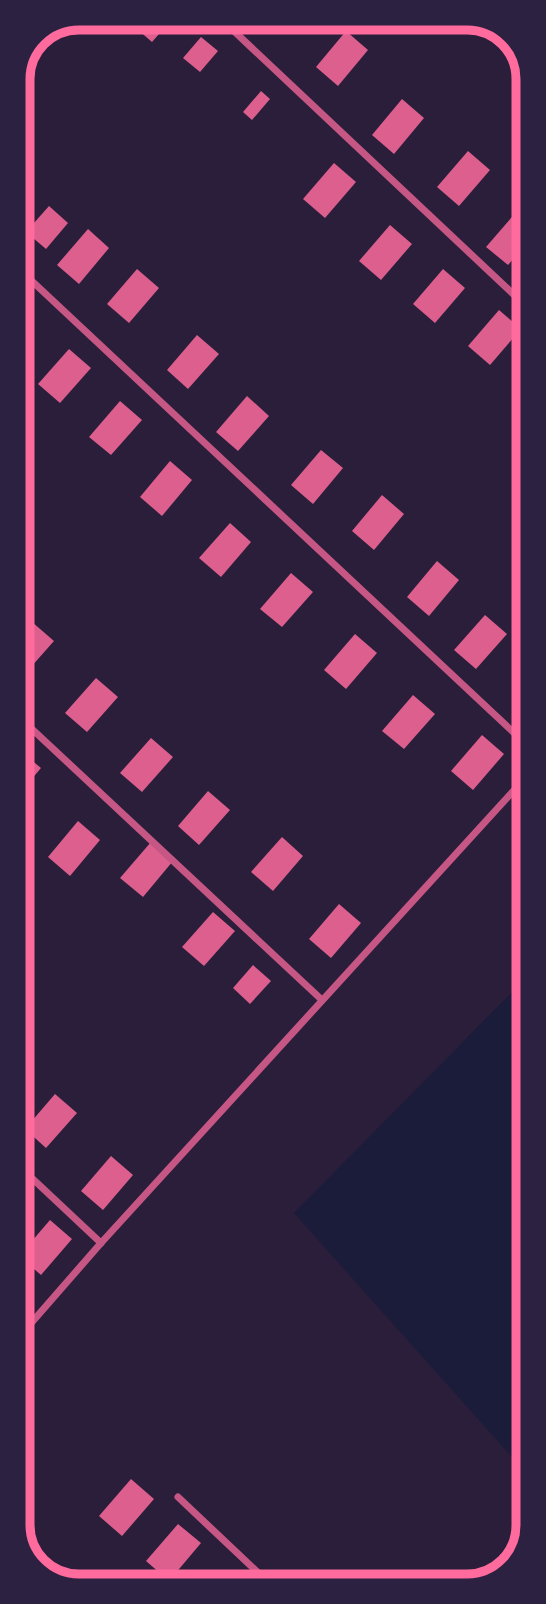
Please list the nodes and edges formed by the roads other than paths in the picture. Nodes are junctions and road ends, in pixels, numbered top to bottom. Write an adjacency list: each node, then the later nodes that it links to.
1 (233, 30): 3 (street)
2 (30, 279): 5 (street)
3 (516, 297)
4 (30, 727): 7 (street)
5 (516, 735)
6 (516, 788): 7 (street)
7 (322, 1000): 9 (street)
8 (30, 1176): 9 (street)
9 (101, 1243): 10 (street)
10 (30, 1324)
11 (178, 1497): 12 (street)
12 (258, 1574)

